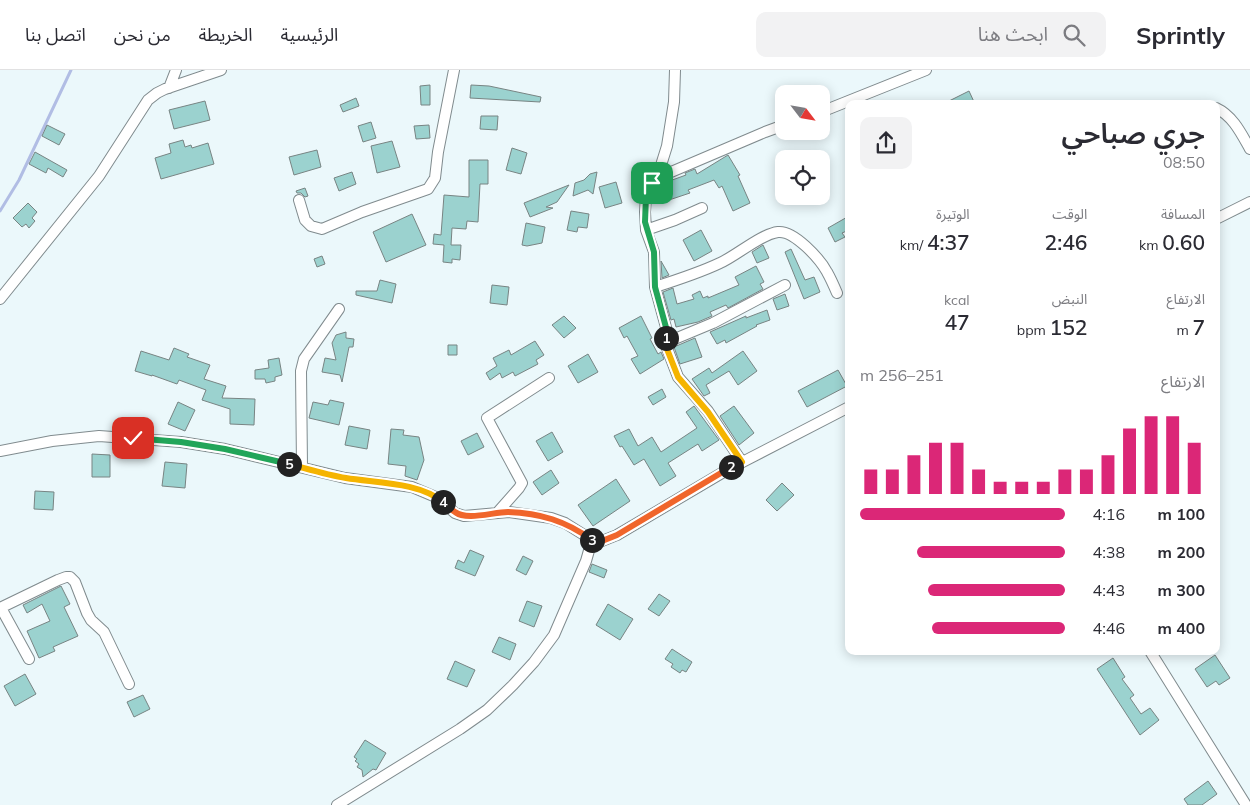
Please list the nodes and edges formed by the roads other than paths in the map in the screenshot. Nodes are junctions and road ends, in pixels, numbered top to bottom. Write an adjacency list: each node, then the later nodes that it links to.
1 (176, 70): 6 (street)
2 (221, 70): 6 (street)
3 (454, 70): 14 (street)
4 (675, 70): 13 (street)
5 (926, 70): 7 (street)
6 (169, 88): 22 (street)
7 (851, 100)
8 (845, 102): 9 (street)
9 (830, 108)
10 (1220, 110): 12 (street)
11 (775, 128): 13 (street)
12 (1250, 149)
13 (657, 178): 18 (street)
14 (299, 200)
15 (1250, 202): 17 (street)
16 (702, 208): 18 (street)
17 (1220, 217)
18 (646, 230): 20 (street)
19 (785, 285): 24 (street)
20 (655, 287): 21 (street); 24 (street)
21 (837, 293)
22 (0, 299)
23 (339, 309): 29 (street)
24 (665, 344): 28 (street)
25 (549, 378): 30 (street)
26 (845, 409): 28 (street)
27 (0, 451): 29 (street)
28 (742, 462): 31 (street)
29 (302, 468): 30 (street)
30 (497, 513): 31 (street)
31 (592, 540): 36 (street)
32 (0, 608): 34 (street); 35 (street)
33 (1152, 655): 37 (street)
34 (29, 659)
35 (129, 684)
36 (337, 805)
37 (1246, 805)

